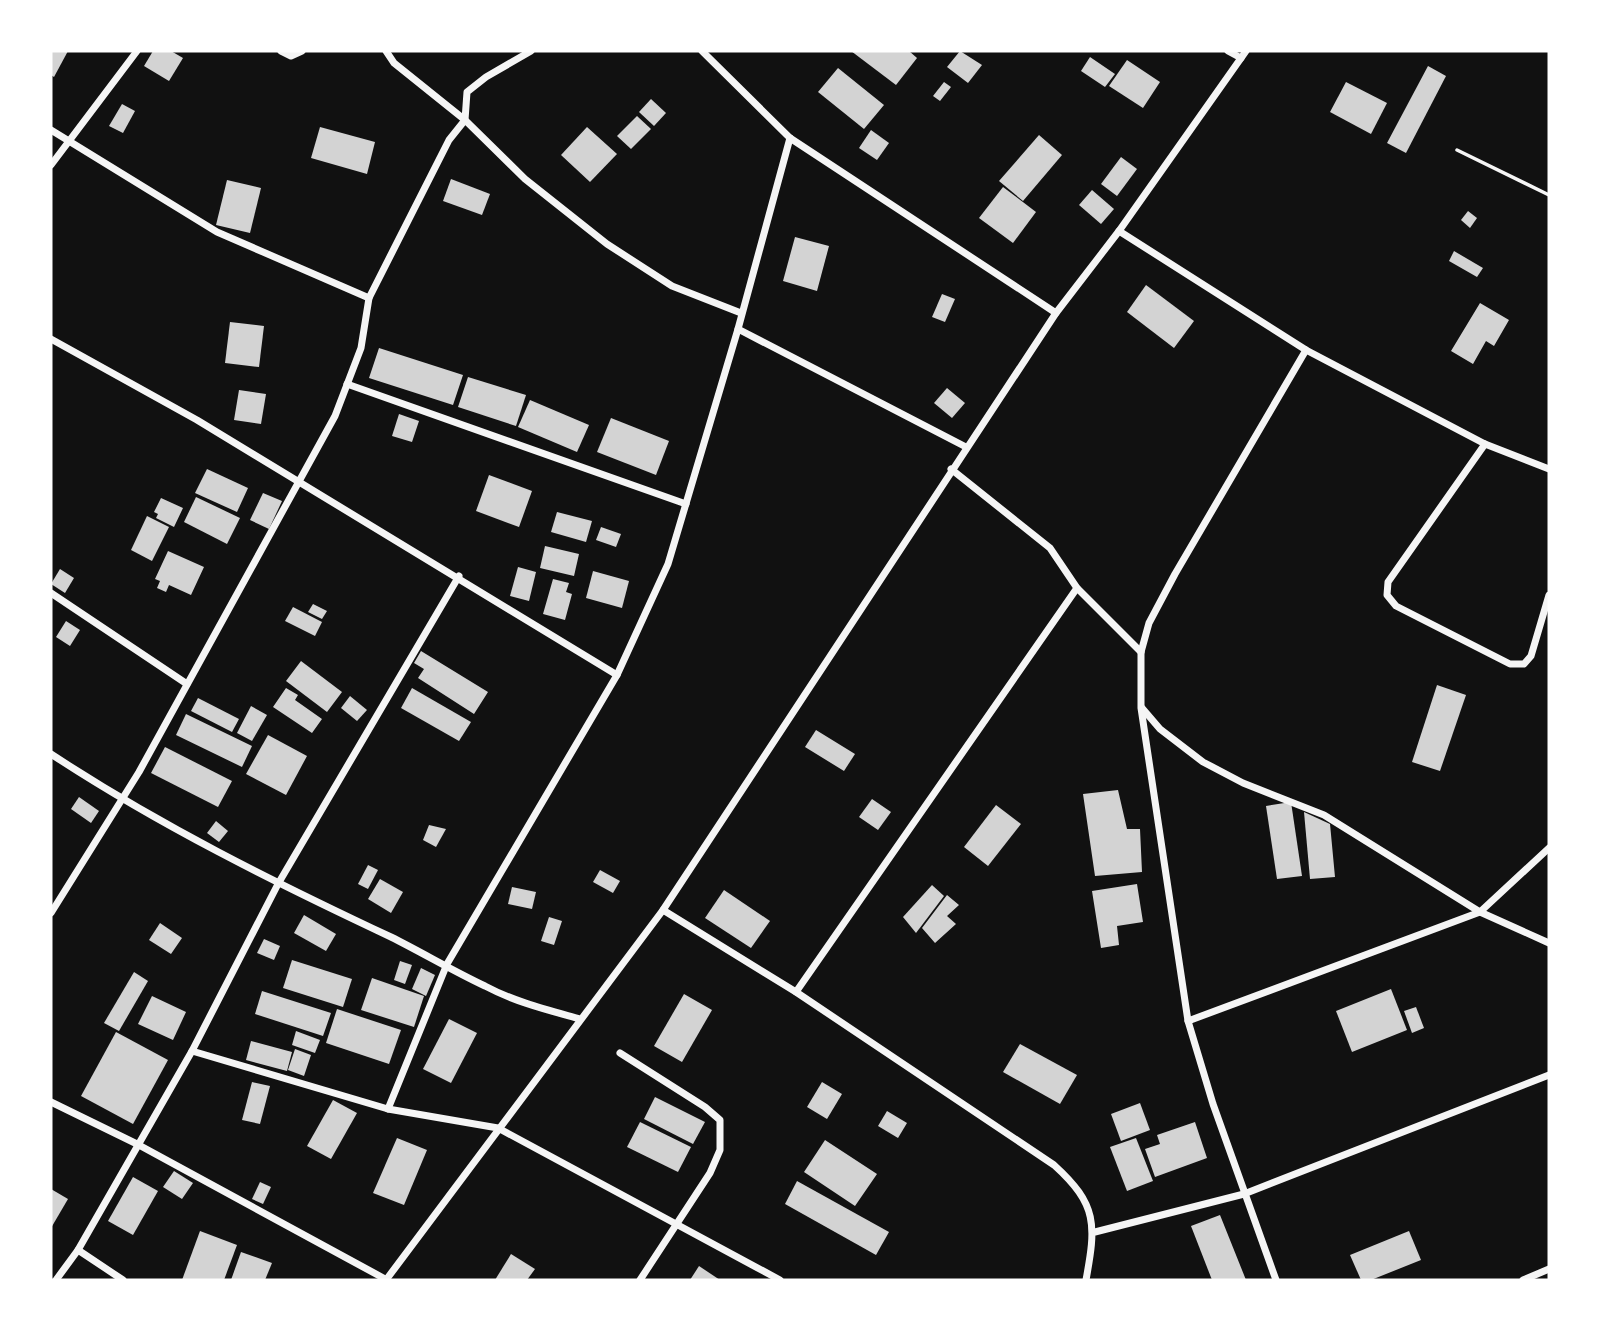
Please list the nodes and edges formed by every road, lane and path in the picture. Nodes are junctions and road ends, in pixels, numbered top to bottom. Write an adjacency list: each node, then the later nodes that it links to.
1 (137, 51): 13 (street)
2 (281, 51): 3 (street)
3 (302, 51)
4 (386, 51): 10 (street)
5 (531, 51): 10 (street)
6 (702, 51): 12 (street)
7 (1228, 51): 9 (street)
8 (1246, 51): 9 (street)
9 (1241, 58): 17 (street)
10 (464, 120): 18 (street); 19 (street)
11 (51, 130): 13 (street)
12 (790, 138): 19 (street); 20 (street)
13 (69, 141): 15 (street); 18 (street)
14 (1457, 150): 16 (path)
15 (51, 165)
16 (1549, 195)
17 (1119, 231): 20 (street); 23 (street)
18 (369, 298): 24 (street)
19 (741, 313): 21 (street)
20 (1056, 313): 26 (street)
21 (738, 329): 26 (street); 30 (street)
22 (51, 339): 29 (street)
23 (1306, 350): 25 (street); 35 (street)
24 (347, 384): 29 (street); 30 (street)
25 (1485, 444): 28 (street); 34 (street)
26 (966, 447): 27 (street)
27 (951, 469): 32 (street); 43 (street)
28 (1549, 469)
29 (297, 483): 31 (street); 37 (street)
30 (686, 504): 36 (street)
31 (459, 576): 36 (street); 42 (street)
32 (1077, 588): 35 (street); 48 (street)
33 (51, 593): 37 (street)
34 (1549, 595)
35 (1142, 652): 38 (street)
36 (617, 675): 47 (street)
37 (187, 684): 40 (street)
38 (1141, 708): 44 (street); 50 (street)
39 (51, 754): 40 (street)
40 (120, 800): 42 (street); 45 (street)
41 (1549, 848): 44 (street)
42 (278, 884): 47 (street); 51 (street)
43 (663, 910): 48 (street); 49 (street)
44 (1480, 912): 46 (street); 50 (street)
45 (51, 913)
46 (1549, 943)
47 (447, 964): 49 (street); 55 (street)
48 (796, 992): 60 (street)
49 (580, 1019): 56 (street)
50 (1188, 1021): 58 (street)
51 (192, 1051): 55 (street); 57 (street)
52 (620, 1053): 59 (street)
53 (1549, 1075): 58 (street)
54 (51, 1102): 57 (street)
55 (388, 1109): 56 (street)
56 (498, 1128): 59 (street); 65 (street)
57 (136, 1144): 61 (street); 65 (street)
58 (1244, 1194): 60 (street); 69 (street)
59 (678, 1226): 66 (street); 67 (street)
60 (1095, 1232): 68 (street)
61 (78, 1250): 63 (street); 64 (street)
62 (1549, 1269): 70 (street)
63 (56, 1280)
64 (123, 1280)
65 (387, 1280)
66 (640, 1280)
67 (780, 1280)
68 (1086, 1280)
69 (1276, 1280)
70 (1523, 1280)

